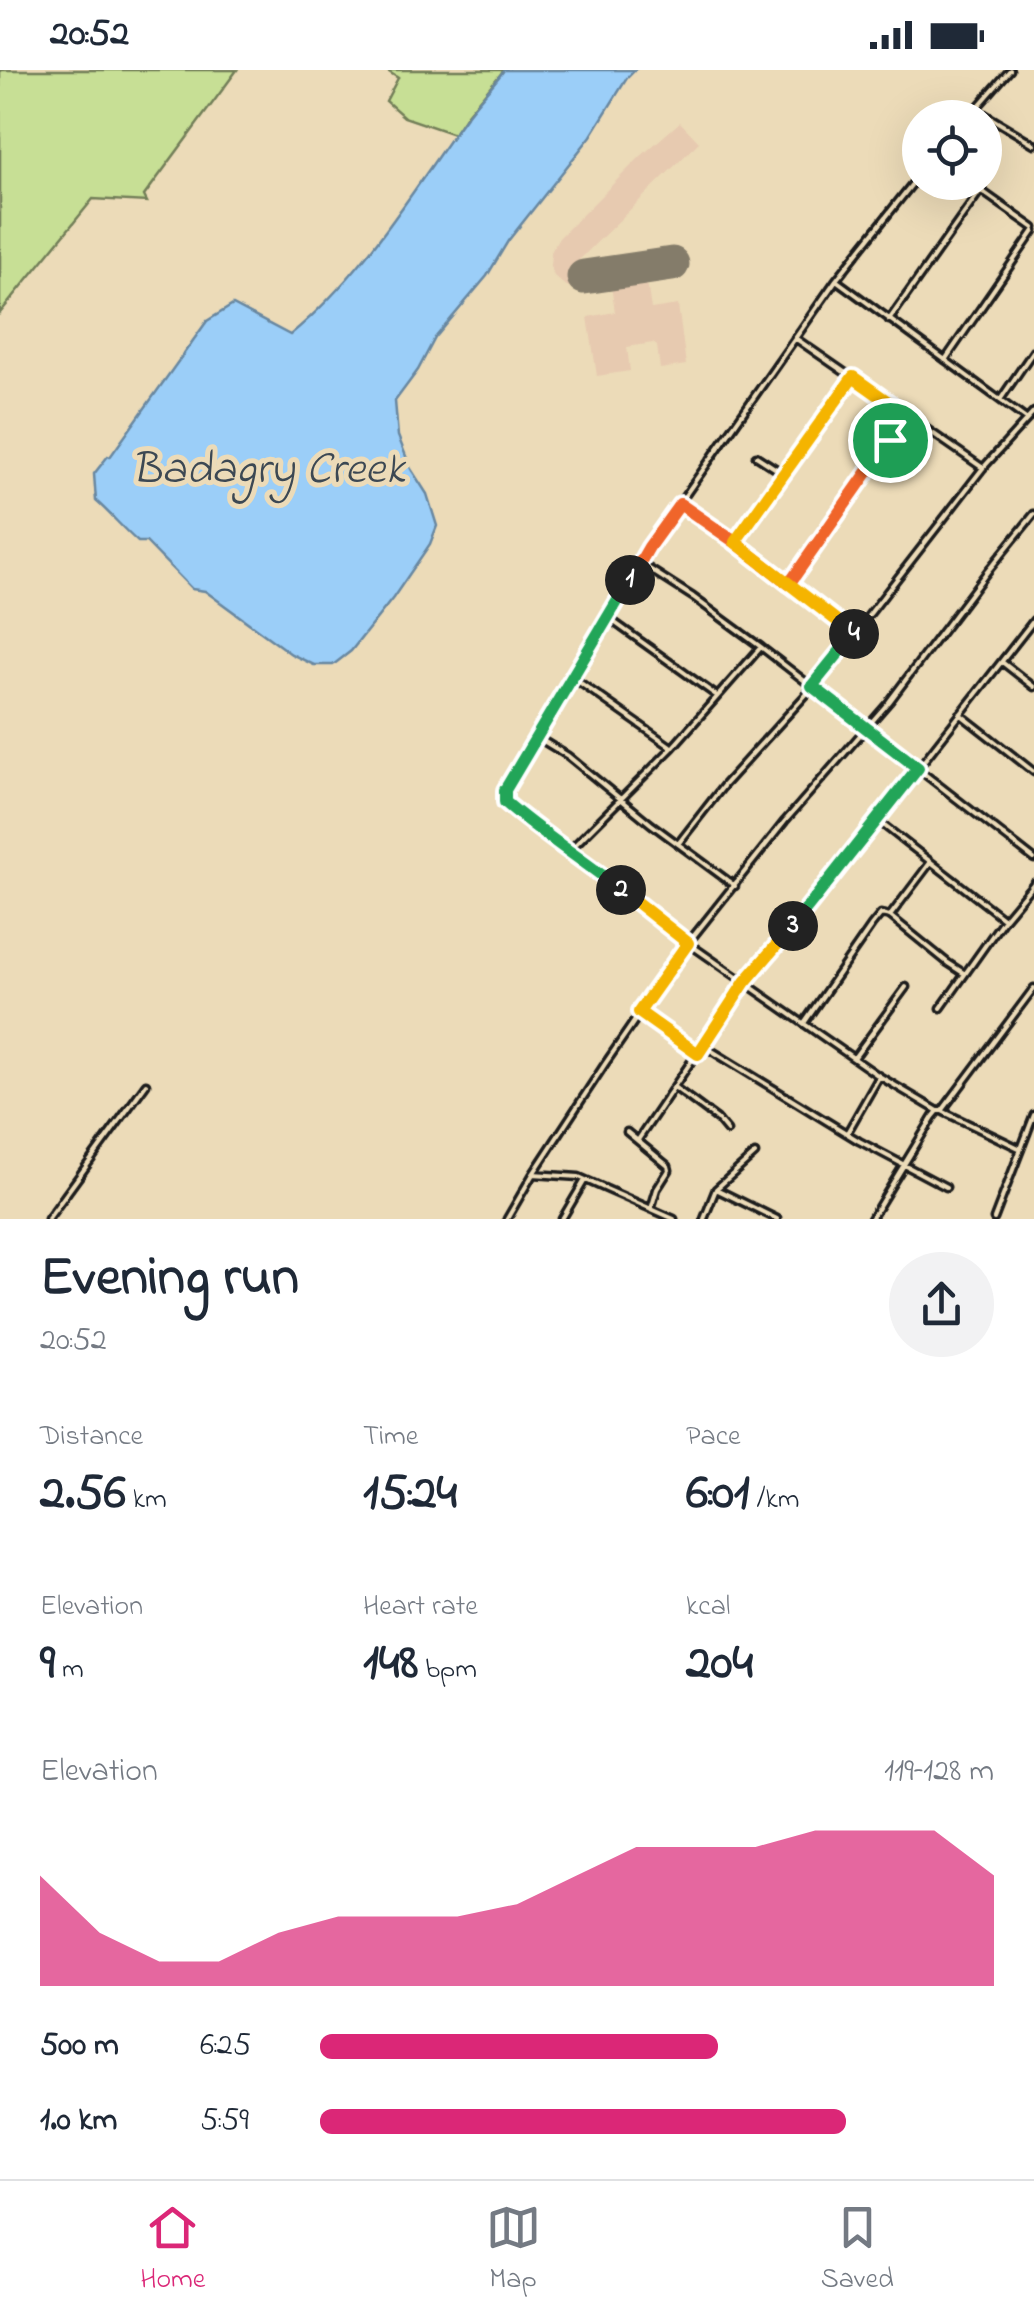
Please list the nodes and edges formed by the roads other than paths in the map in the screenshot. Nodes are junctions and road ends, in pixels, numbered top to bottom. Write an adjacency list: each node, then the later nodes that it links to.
1 (1010, 70): 2 (street)
2 (984, 100)
3 (1002, 125): 4 (street)
4 (1034, 144)
5 (902, 197): 9 (street)
6 (973, 200): 10 (street)
7 (994, 200): 8 (street)
8 (1034, 230): 13 (street)
9 (836, 280): 10 (street); 11 (street)
10 (889, 320): 13 (street)
11 (795, 338): 14 (street); 22 (street)
12 (1034, 350): 15 (street)
13 (945, 360): 15 (street)
14 (853, 377): 17 (street); 21 (street)
15 (1000, 400): 18 (street)
16 (1034, 412): 18 (street)
17 (908, 416): 20 (street); 26 (street)
18 (1027, 420): 20 (street)
19 (756, 456): 21 (street)
20 (983, 468): 29 (street)
21 (784, 474): 24 (street)
22 (680, 504): 24 (street); 25 (street)
23 (1034, 514): 37 (street)
24 (735, 542): 26 (street)
25 (640, 563): 27 (street); 30 (street)
26 (789, 584): 29 (street)
27 (607, 618): 32 (street); 35 (street)
28 (1034, 620): 31 (street)
29 (855, 634): 33 (street)
30 (761, 647): 33 (street); 35 (street)
31 (1001, 661): 34 (street); 36 (street)
32 (572, 677): 38 (street); 39 (street)
33 (812, 686): 37 (street); 44 (street)
34 (1034, 687)
35 (719, 697): 39 (street)
36 (960, 714): 40 (street); 41 (street)
37 (866, 729): 40 (street); 49 (street)
38 (535, 736): 42 (street); 45 (street)
39 (672, 748): 42 (street)
40 (918, 768): 43 (street); 46 (street)
41 (1034, 772)
42 (620, 799): 44 (street); 45 (street)
43 (877, 820): 47 (street); 54 (street)
44 (678, 844): 49 (street)
45 (570, 850): 52 (street)
46 (1034, 858)
47 (930, 863): 50 (street); 51 (street)
48 (1034, 883): 51 (street)
49 (735, 886): 52 (street)
50 (890, 916): 53 (street); 59 (street)
51 (1004, 919): 53 (street)
52 (688, 943): 54 (street); 58 (street)
53 (965, 974): 57 (street)
54 (745, 982): 59 (street); 60 (street)
55 (906, 987): 62 (street)
56 (1034, 988): 66 (street)
57 (941, 1008)
58 (639, 1012): 61 (street); 77 (street)
59 (804, 1023): 62 (street)
60 (703, 1045): 61 (street); 70 (street)
61 (698, 1054): 65 (street)
62 (854, 1058): 63 (street)
63 (879, 1076): 66 (street); 70 (street)
64 (146, 1084): 82 (street)
65 (674, 1087): 69 (street); 71 (street)
66 (940, 1111): 74 (street); 76 (street)
67 (1034, 1115): 72 (street)
68 (627, 1132): 71 (street)
69 (726, 1132)
70 (847, 1134): 76 (street)
71 (638, 1140): 81 (street)
72 (1024, 1142): 73 (street); 74 (street)
73 (1034, 1148)
74 (1021, 1149): 89 (street)
75 (755, 1154): 80 (street)
76 (904, 1165): 79 (street); 88 (street)
77 (533, 1174): 78 (street); 83 (street)
78 (585, 1179): 81 (street); 84 (street)
79 (946, 1187)
80 (716, 1189): 86 (street); 87 (street)
81 (650, 1209): 85 (street)
82 (48, 1219)
83 (507, 1219)
84 (562, 1219)
85 (674, 1219)
86 (704, 1219)
87 (776, 1219)
88 (871, 1219)
89 (994, 1219)

